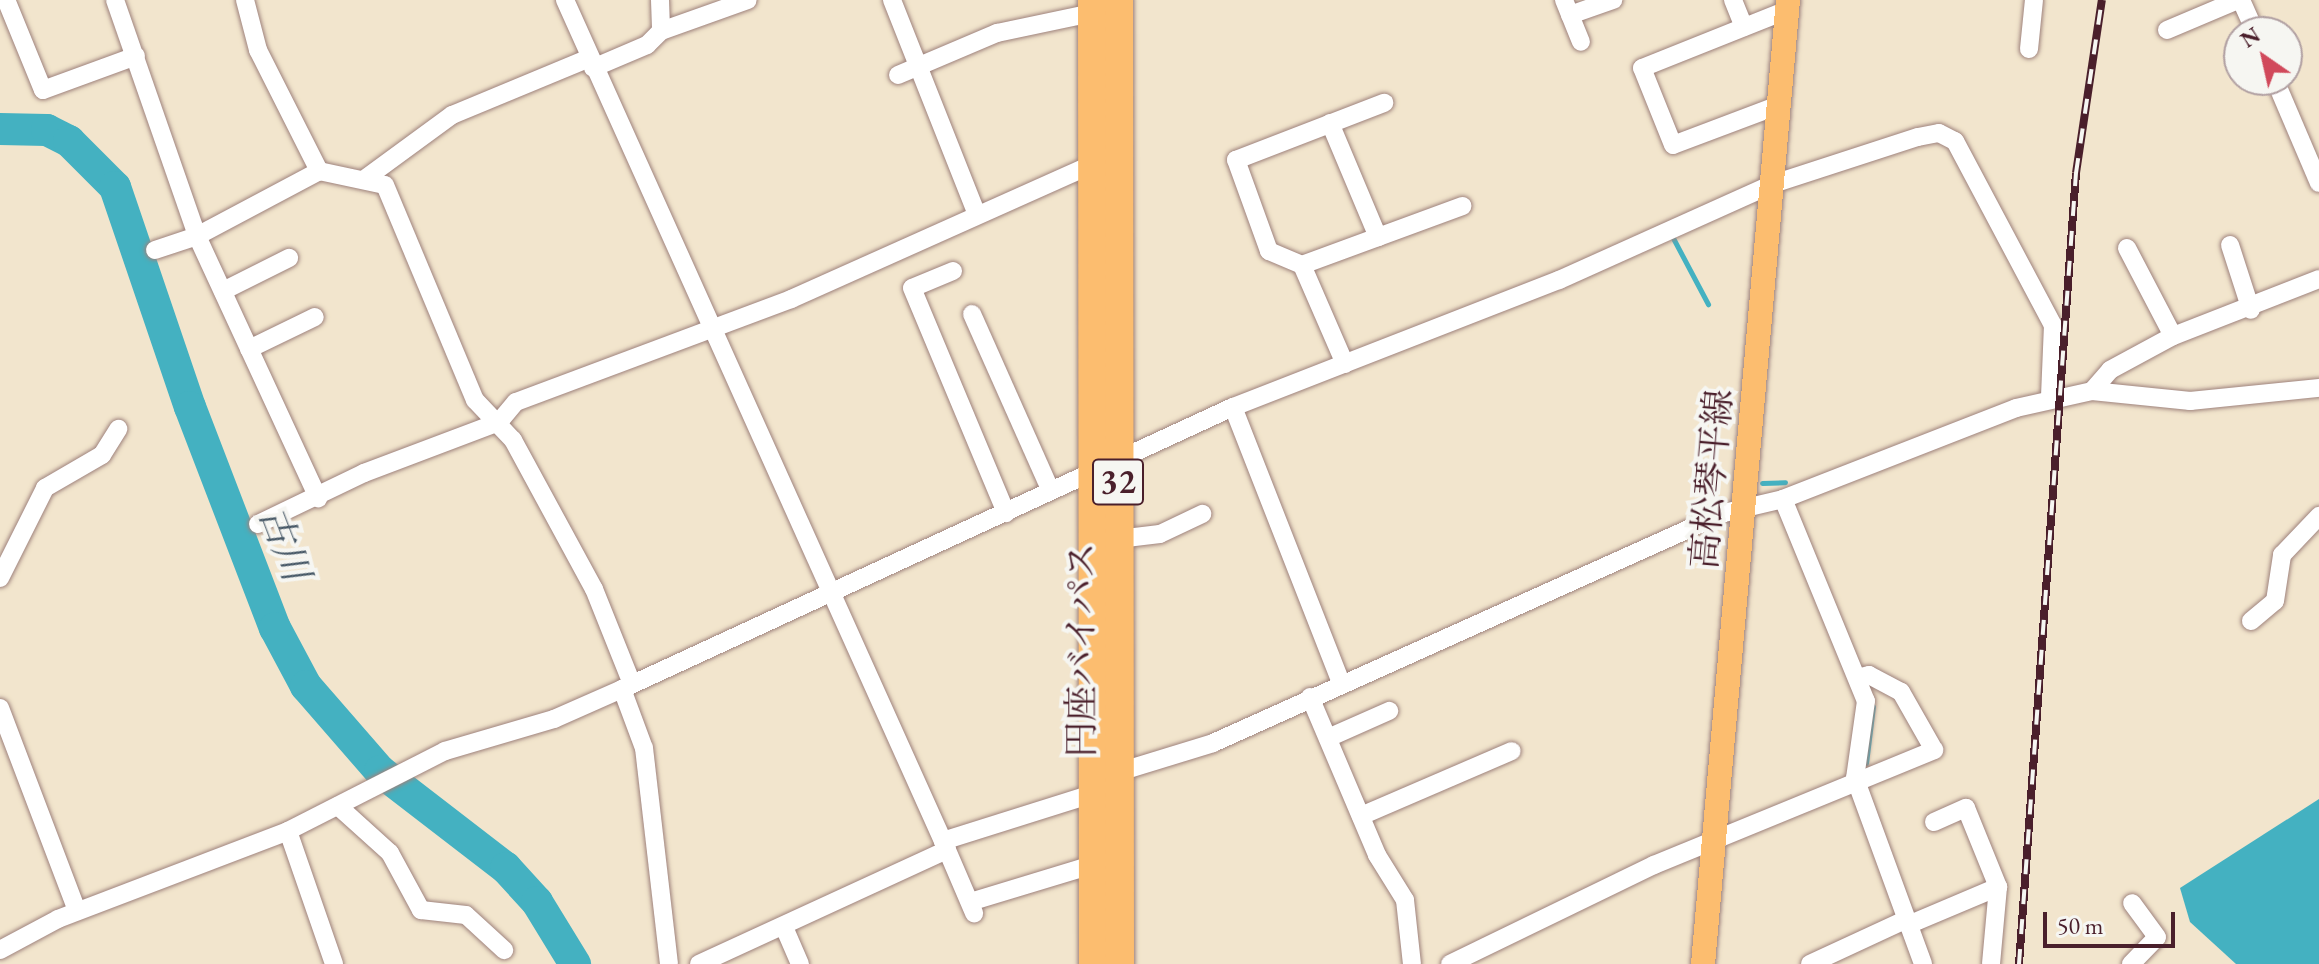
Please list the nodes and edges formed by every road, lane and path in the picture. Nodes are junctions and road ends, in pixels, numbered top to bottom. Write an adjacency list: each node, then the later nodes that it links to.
1 (115, 0): 21 (street)
2 (245, 0): 30 (street)
3 (565, 0): 22 (street)
4 (660, 0): 18 (street)
5 (748, 0): 18 (street)
6 (892, 0): 23 (street)
7 (1119, 0): 59 (highway, 円座バイパス / 32)
8 (1613, 0): 15 (street)
9 (1733, 0): 16 (street)
10 (2034, 0): 20 (street)
11 (2239, 0): 17 (street)
12 (6, 2): 21 (street)
13 (1788, 5): 16 (street); 27 (main road, 高松琴平線)
14 (1092, 6): 23 (street); 29 (highway, 円座バイパス / 32)
15 (1567, 7): 19 (street)
16 (1744, 27): 27 (street)
17 (2167, 30)
18 (661, 31): 22 (street)
19 (1581, 42)
20 (2029, 49)
21 (136, 56): 36 (street)
22 (590, 63): 31 (street); 49 (street)
23 (918, 67): 24 (street); 35 (street)
24 (898, 75)
25 (2282, 96): 32 (street)
26 (1384, 103): 28 (street)
27 (1779, 105): 33 (main road, 高松琴平線)
28 (1330, 123): 37 (street); 42 (street)
29 (1093, 164): 35 (street); 60 (highway, 円座バイパス / 32)
30 (319, 171): 31 (street); 36 (street)
31 (366, 178): 57 (street)
32 (2319, 183)
33 (1773, 184): 52 (street); 55 (street); 64 (main road, 高松琴平線)
34 (1462, 206): 37 (street)
35 (976, 212): 49 (street)
36 (197, 236): 40 (street); 45 (street)
37 (1378, 237): 42 (street)
38 (2230, 245): 46 (street)
39 (2127, 248): 50 (street)
40 (155, 250)
41 (289, 258): 45 (street)
42 (1302, 265): 52 (street)
43 (953, 271): 65 (street)
44 (2319, 279): 46 (street)
45 (223, 291): 51 (street)
46 (2251, 310): 50 (street)
47 (972, 314): 61 (street)
48 (315, 317): 51 (street)
49 (709, 326): 57 (street); 71 (street)
50 (2173, 336): 54 (street)
51 (249, 349): 62 (street)
52 (1345, 364): 56 (street)
53 (2319, 388): 54 (street)
54 (2092, 391): 55 (street)
55 (2050, 398): 63 (street)
56 (1233, 407): 59 (street); 74 (street)
57 (499, 422): 62 (street); 75 (street)
58 (118, 429): 70 (street)
59 (1118, 457): 60 (street); 69 (highway, 円座バイパス / 32)
60 (1092, 469): 61 (street); 83 (highway, 円座バイパス / 32)
61 (1050, 489): 65 (street)
62 (318, 498): 68 (street)
63 (1783, 499): 64 (street); 73 (street)
64 (1745, 506): 74 (street); 88 (main road, 高松琴平線)
65 (1006, 513): 71 (street)
66 (1202, 514): 69 (street)
67 (2319, 516): 72 (street)
68 (258, 524)
69 (1118, 539): 81 (highway, 円座バイパス / 32)
70 (0, 578)
71 (826, 593): 75 (street); 89 (street)
72 (2251, 621)
73 (1857, 678): 82 (street); 82 (street)
74 (1341, 683): 76 (street)
75 (627, 686): 84 (street); 99 (street)
76 (1310, 697): 79 (street); 81 (street)
77 (0, 708): 93 (street)
78 (1389, 711): 79 (street)
79 (1328, 738): 85 (street)
80 (1512, 751): 85 (street)
81 (1119, 772): 83 (highway); 103 (highway, 円座バイパス / 32)
82 (1855, 778): 88 (street); 94 (street)
83 (1092, 794): 89 (street); 90 (highway, 円座バイパス / 32)
84 (338, 806): 87 (street); 97 (street)
85 (1361, 816): 104 (street)
86 (1934, 822): 91 (street)
87 (288, 831): 93 (street); 98 (street)
88 (1714, 841): 105 (street); 106 (main road, 高松琴平線)
89 (945, 845): 90 (street); 95 (street)
90 (1092, 865): 102 (highway, 円座バイパス / 32)
91 (1998, 887): 94 (street); 109 (street)
92 (2132, 903): 110 (street)
93 (77, 911): 96 (street)
94 (1906, 922): 107 (street); 108 (street)
95 (784, 927): 100 (street); 101 (street)
96 (0, 950)
97 (504, 950)
98 (334, 964)
99 (669, 964)
100 (700, 964)
101 (800, 964)
102 (1093, 964)
103 (1120, 964)
104 (1412, 964)
105 (1450, 964)
106 (1703, 964)
107 (1810, 964)
108 (1923, 964)
109 (1991, 964)
110 (2131, 964)

